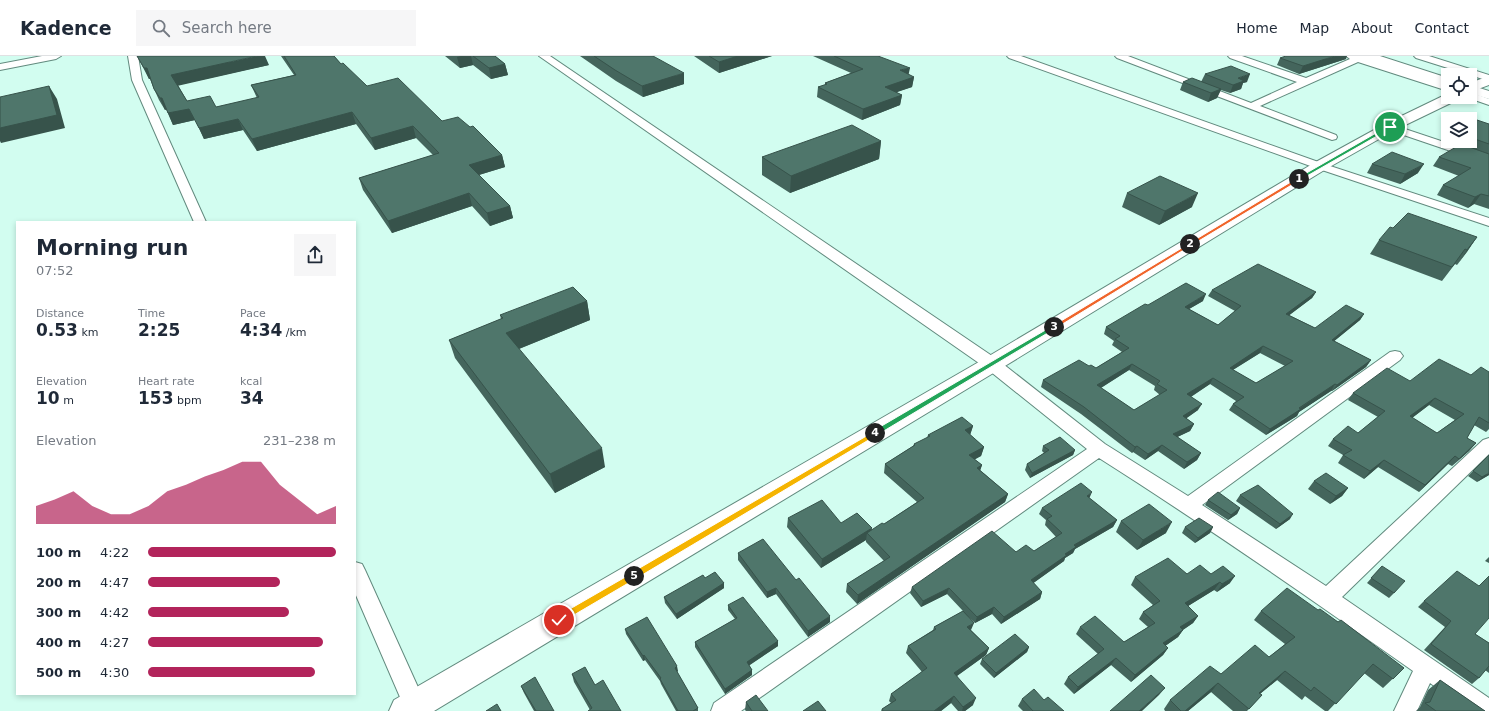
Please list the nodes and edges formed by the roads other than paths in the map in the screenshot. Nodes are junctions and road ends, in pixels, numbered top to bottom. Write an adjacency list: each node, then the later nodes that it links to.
1 (56, 56): 10 (street)
2 (133, 56): 25 (street)
3 (544, 56): 28 (street)
4 (1012, 56): 24 (street)
5 (1120, 56): 20 (street)
6 (1233, 56): 14 (street)
7 (1394, 56): 11 (street)
8 (1419, 56): 13 (street)
9 (1359, 57): 12 (street); 14 (street); 15 (street)
10 (0, 67)
11 (1441, 71)
12 (1441, 80)
13 (1480, 81): 16 (street)
14 (1307, 82): 20 (street)
15 (1441, 86)
16 (1489, 95)
17 (1477, 98): 19 (street)
18 (1441, 102): 21 (street)
19 (1489, 102)
20 (1252, 106): 22 (street)
21 (1390, 127): 23 (street); 24 (street)
22 (1332, 137)
23 (1489, 161)
24 (1320, 166): 26 (street); 28 (street)
25 (200, 221)
26 (1489, 222)
27 (1395, 356): 31 (street)
28 (992, 364): 30 (street); 35 (street)
29 (1489, 444): 33 (street)
30 (1099, 449): 31 (street); 36 (street)
31 (1188, 505): 33 (street)
32 (356, 573): 35 (street)
33 (1328, 598): 34 (street)
34 (1426, 669): 37 (street); 38 (street)
35 (410, 708)
36 (722, 711)
37 (1406, 711)
38 (1488, 711)

